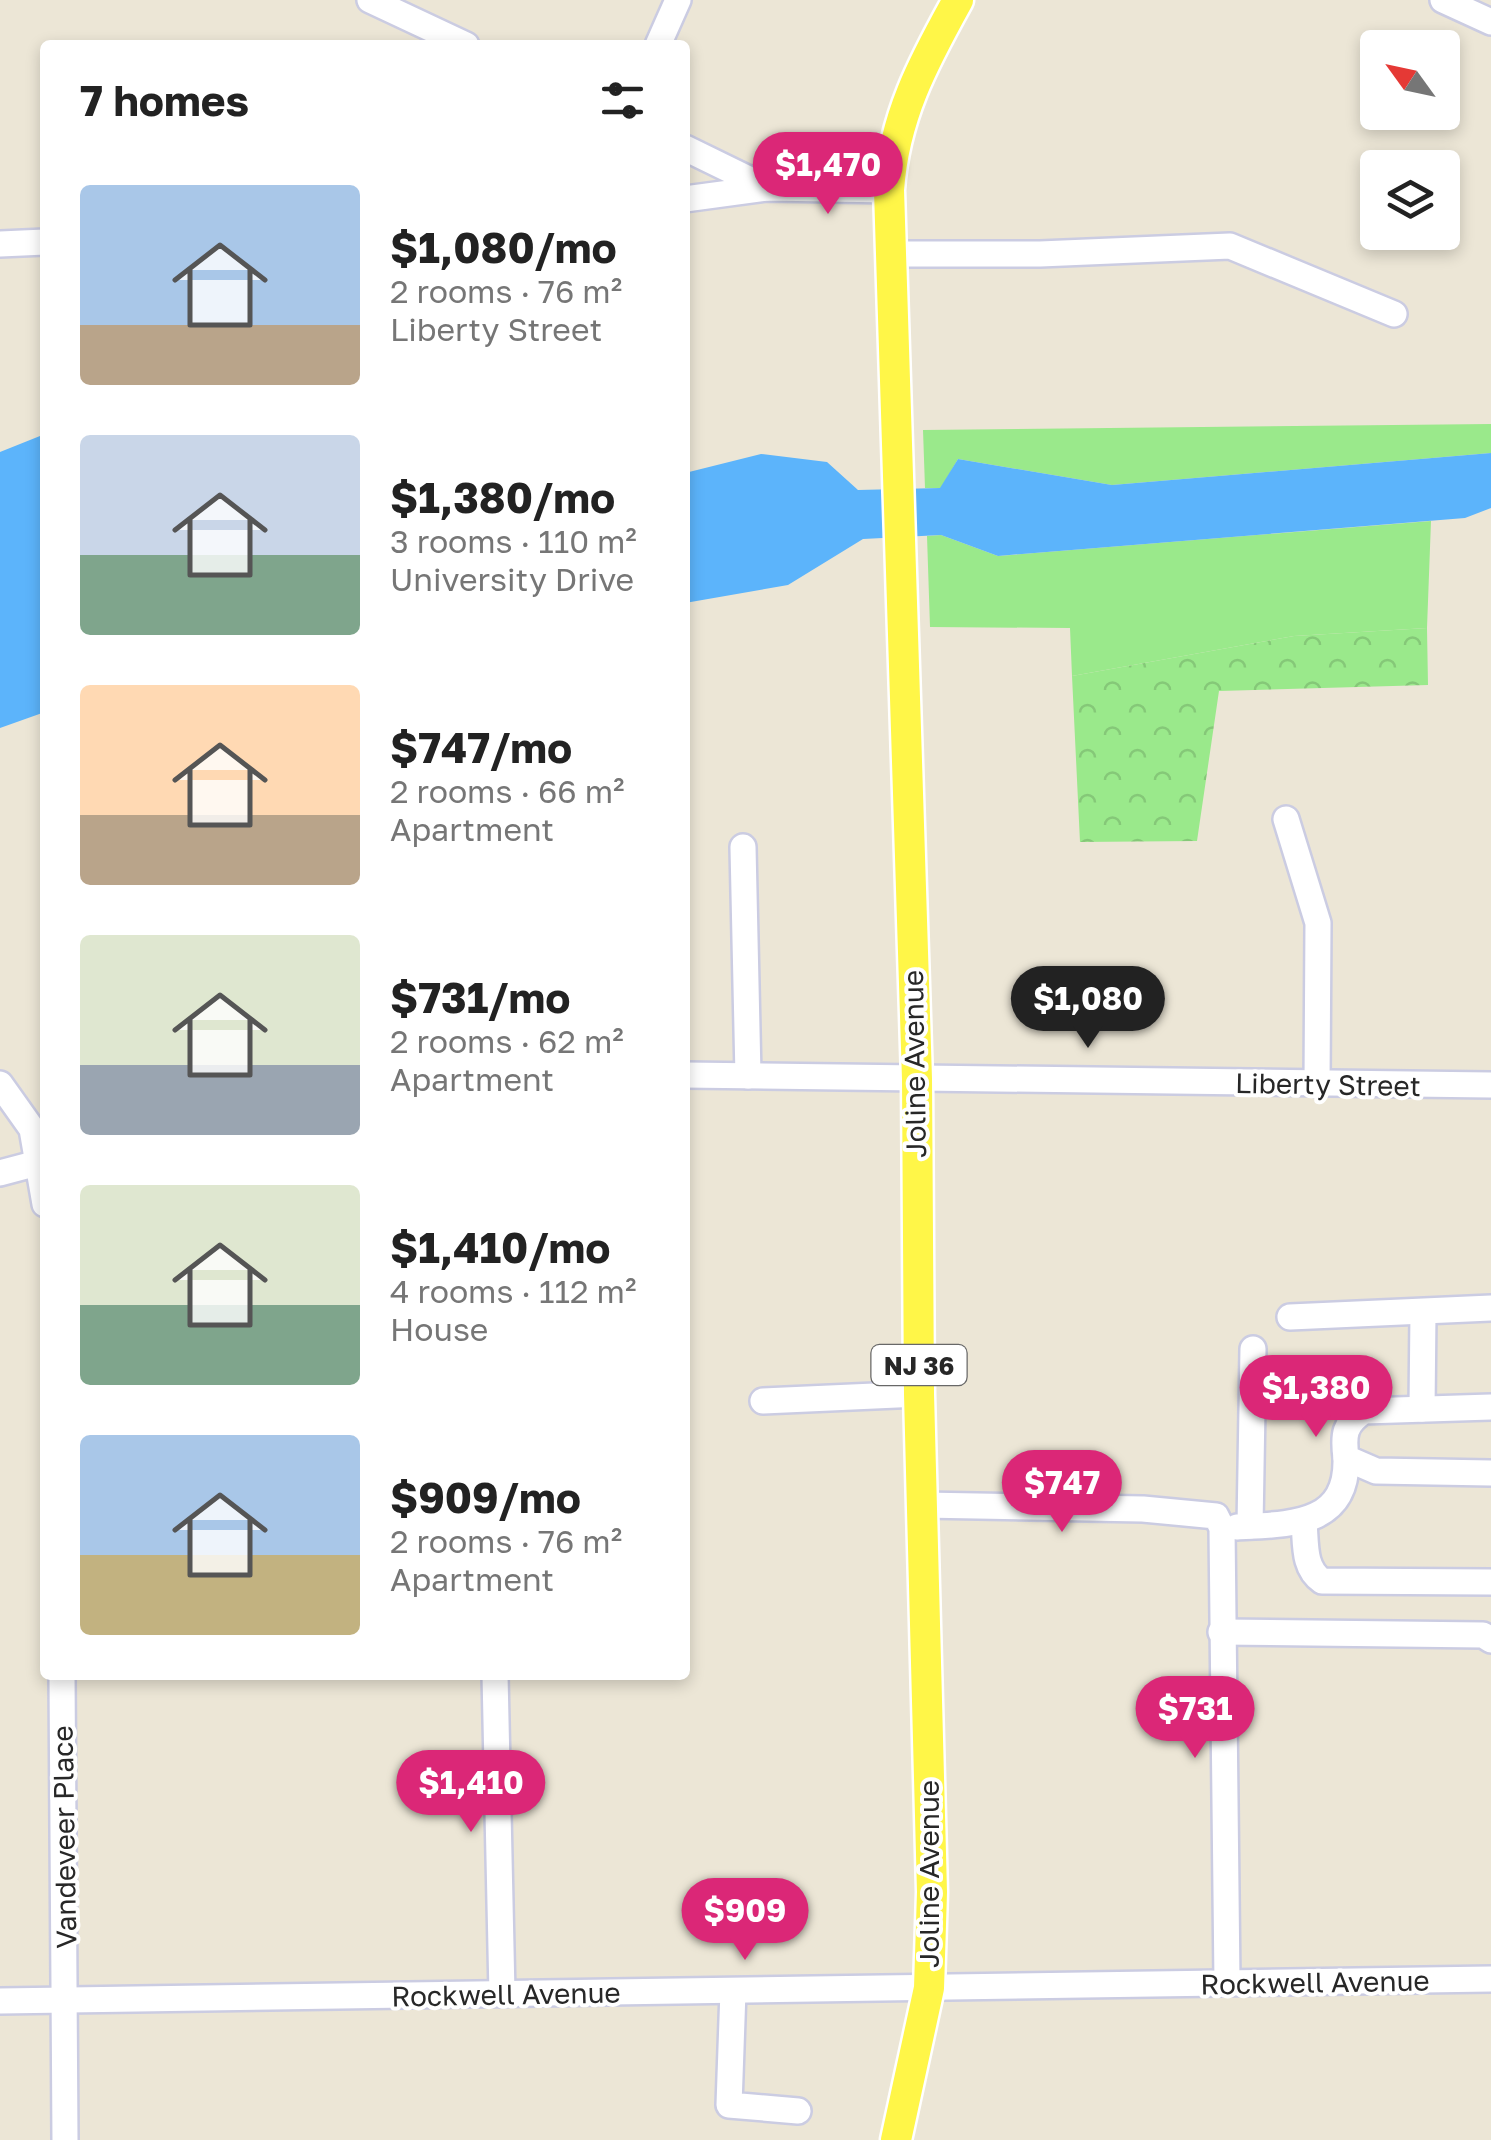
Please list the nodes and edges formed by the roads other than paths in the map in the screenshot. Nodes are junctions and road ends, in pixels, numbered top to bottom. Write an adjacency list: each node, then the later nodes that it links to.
1 (370, 0): 6 (street)
2 (678, 0): 7 (street)
3 (958, 0): 10 (main road, Joline Avenue / NJ 36)
4 (1444, 0): 5 (street)
5 (1491, 22)
6 (455, 40)
7 (660, 40)
8 (690, 150): 9 (street)
9 (767, 188): 10 (street); 11 (street)
10 (889, 190): 14 (main road, Joline Avenue / NJ 36)
11 (690, 198)
12 (40, 242): 13 (street)
13 (0, 244)
14 (892, 254): 15 (street); 20 (main road, Joline Avenue / NJ 36)
15 (1394, 314)
16 (1286, 819): 22 (street)
17 (742, 847): 19 (street)
18 (690, 1074): 19 (street, Liberty Street)
19 (748, 1076): 20 (street, Liberty Street)
20 (917, 1080): 22 (street, Liberty Street); 31 (main road, Joline Avenue / NJ 36)
21 (0, 1084): 24 (street)
22 (1317, 1084): 23 (street, Liberty Street)
23 (1491, 1085)
24 (40, 1158)
25 (40, 1162): 26 (street)
26 (0, 1173)
27 (1491, 1308): 28 (street)
28 (1423, 1312): 29 (street); 33 (street)
29 (1290, 1317)
30 (1253, 1349): 39 (street)
31 (919, 1394): 32 (street); 37 (main road, Joline Avenue / NJ 36)
32 (763, 1401)
33 (1422, 1408): 34 (street); 35 (street)
34 (1491, 1408)
35 (1346, 1458): 36 (street); 38 (street)
36 (1491, 1472)
37 (923, 1505): 40 (street); 48 (main road, Joline Avenue / NJ 36)
38 (1304, 1522): 39 (street); 41 (street)
39 (1250, 1526): 40 (street)
40 (1222, 1528): 42 (street)
41 (1491, 1582)
42 (1221, 1632): 43 (street); 47 (street)
43 (1491, 1640)
44 (62, 1680): 51 (street, Vandeveer Place)
45 (495, 1680): 50 (street)
46 (1491, 1979): 47 (street, Rockwell Avenue)
47 (1228, 1983): 48 (street, Rockwell Avenue)
48 (928, 1988): 49 (street, Rockwell Avenue); 55 (main road, Joline Avenue / NJ 36)
49 (732, 1991): 50 (street, Rockwell Avenue); 53 (street)
50 (502, 1994): 51 (street, Rockwell Avenue)
51 (65, 2000): 52 (street, Rockwell Avenue); 54 (street, Vandeveer Place)
52 (0, 2001)
53 (798, 2111)
54 (66, 2140)
55 (896, 2140)

